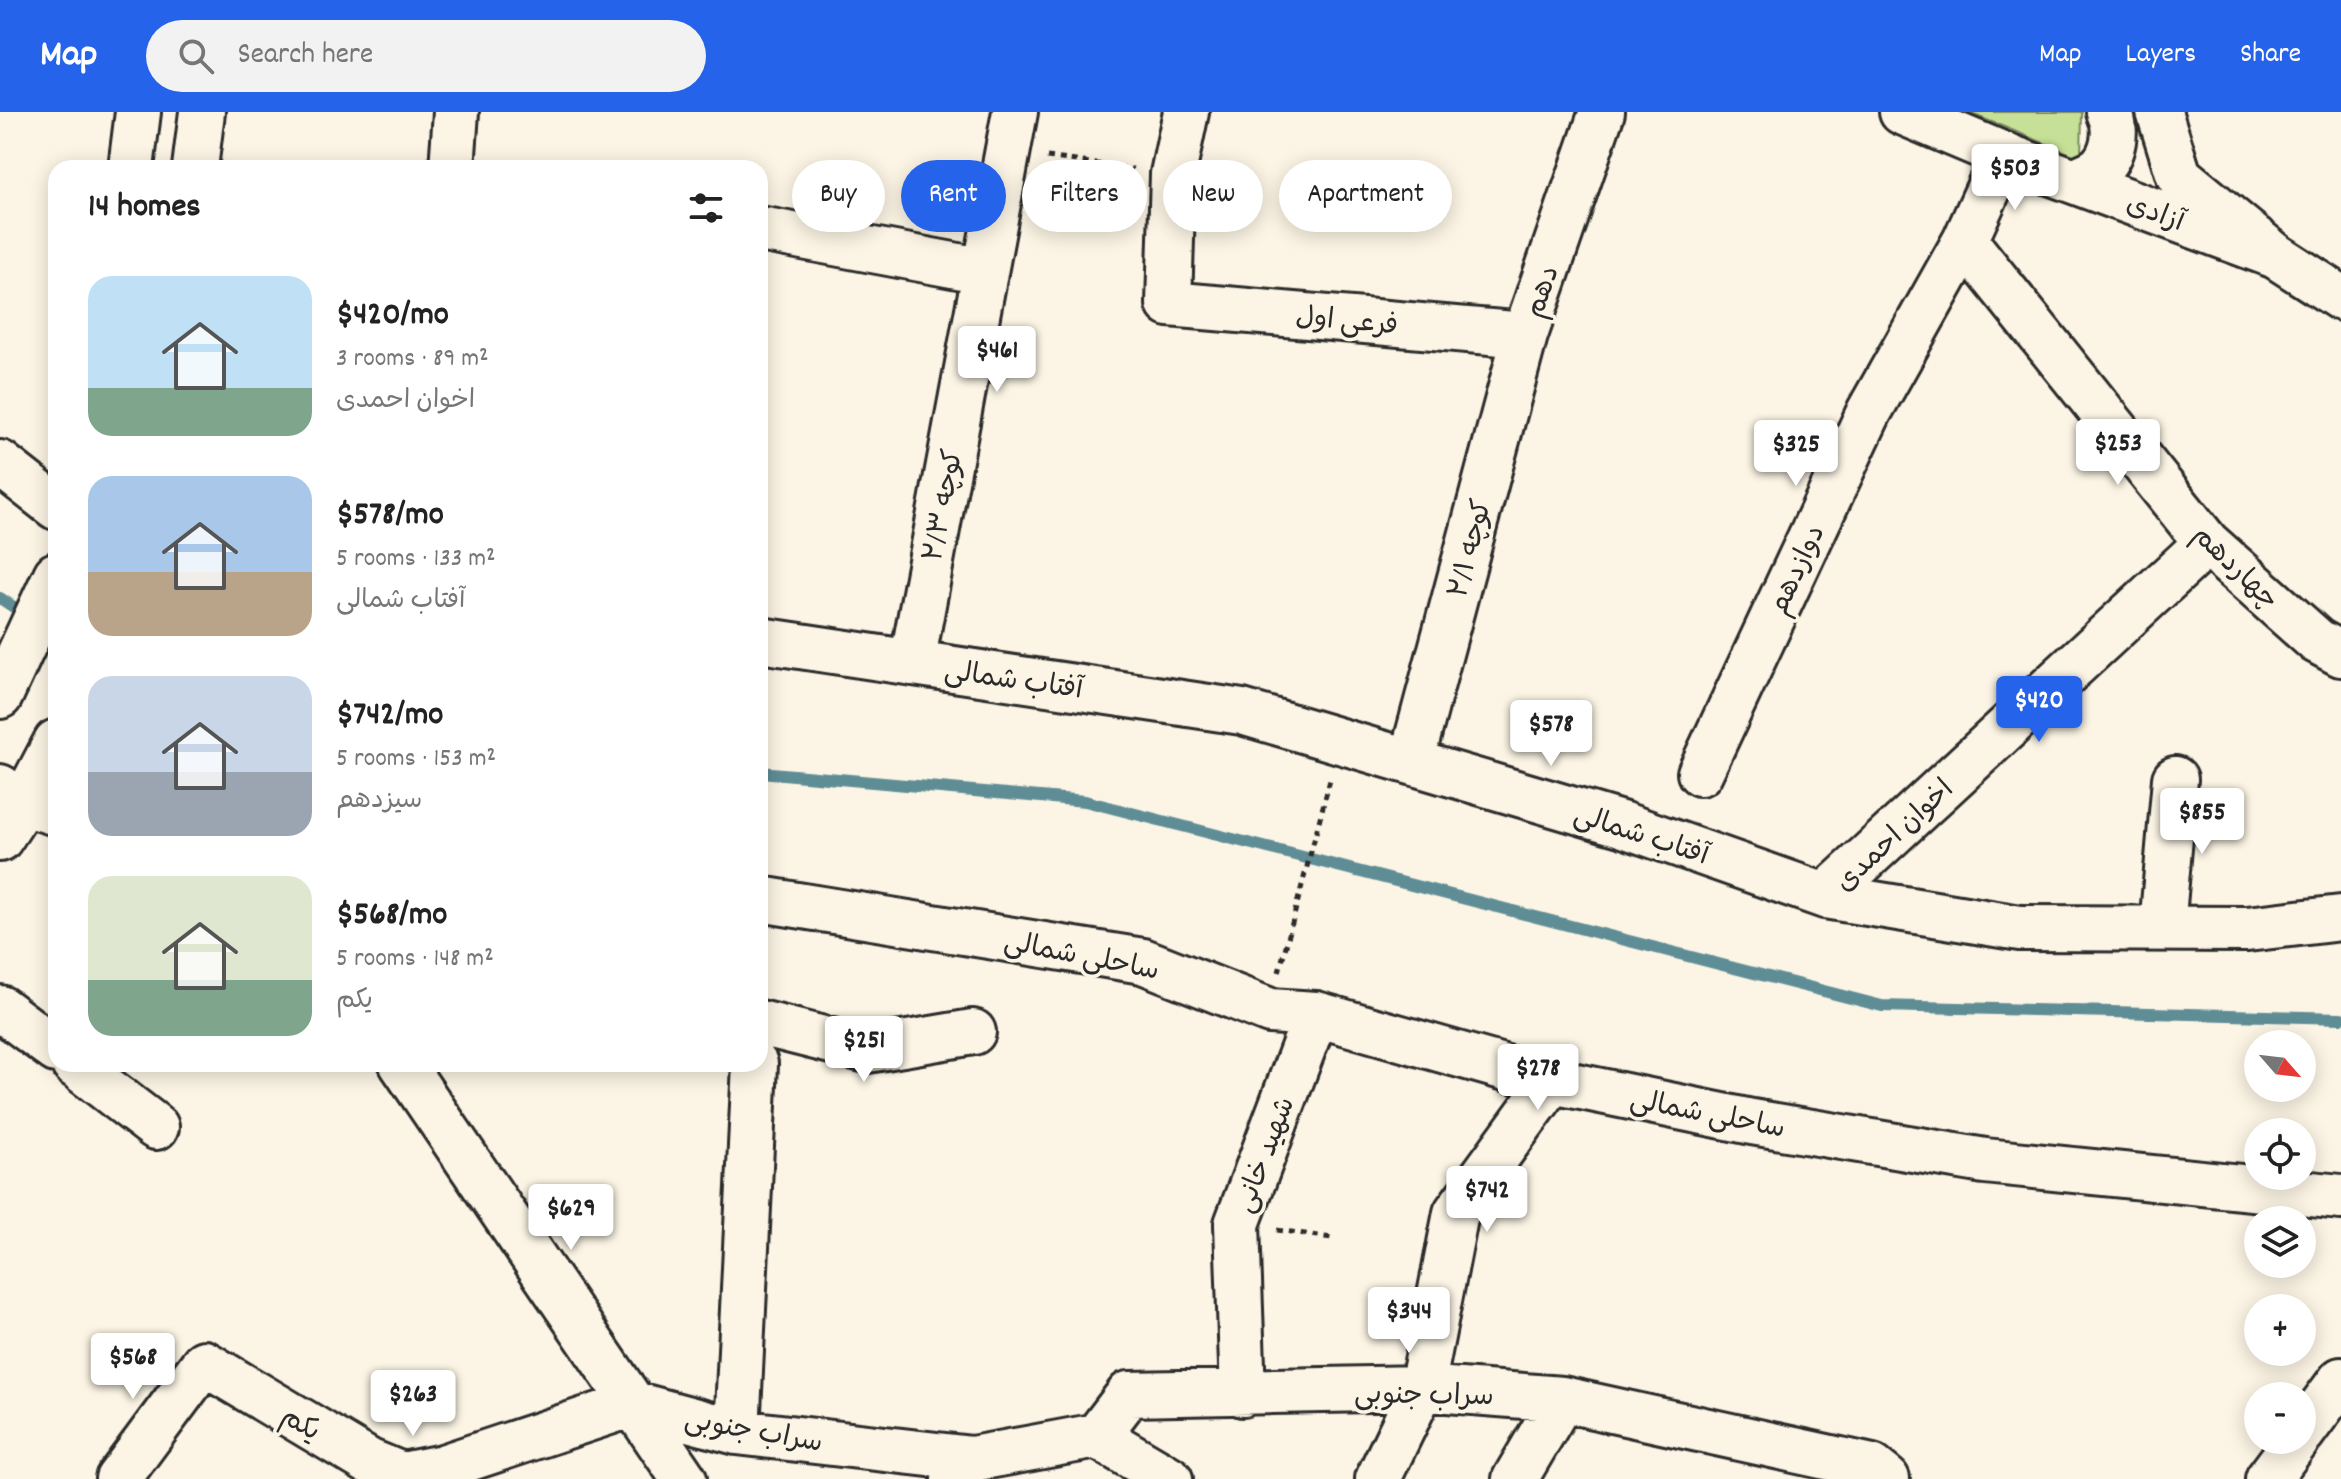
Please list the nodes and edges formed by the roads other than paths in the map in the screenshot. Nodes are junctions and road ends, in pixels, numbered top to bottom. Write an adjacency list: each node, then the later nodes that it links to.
1 (138, 112): 11 (street)
2 (202, 112): 12 (street)
3 (456, 112): 13 (street)
4 (1186, 112): 20 (street, فرعی اول)
5 (1602, 112): 20 (street, دهم)
6 (1902, 112): 10 (street, آزادی)
7 (2109, 112): 14 (street)
8 (2159, 112): 17 (street)
9 (1011, 132): 18 (street, کوچه ۲/۳)
10 (2004, 155): 14 (street, آزادی); 16 (street, دوازدهم)
11 (132, 160)
12 (196, 160)
13 (453, 160)
14 (2074, 181): 17 (street, آزادی)
15 (768, 230): 18 (street)
16 (1965, 241): 23 (street, چهاردهم); 31 (street, دوازدهم)
17 (2276, 256): 19 (street)
18 (985, 271): 27 (street, کوچه ۲/۳)
19 (2341, 298)
20 (1525, 335): 30 (street, کوچه ۲/۱)
21 (0, 463): 22 (street)
22 (48, 501)
23 (2207, 543): 26 (street, چهاردهم); 35 (street, اخوان احمدی)
24 (48, 592): 28 (street)
25 (768, 641): 27 (street, آفتاب شمالی)
26 (2341, 654)
27 (912, 663): 30 (street, آفتاب شمالی)
28 (0, 696)
29 (48, 759): 33 (street)
30 (1411, 762): 35 (street, آفتاب شمالی)
31 (1700, 773)
32 (2175, 779): 38 (street)
33 (27, 801): 34 (street)
34 (0, 839)
35 (1825, 896): 38 (street, آفتاب شمالی)
36 (768, 900): 40 (street, ساحلی شمالی)
37 (2341, 918): 38 (street, آفتاب شمالی)
38 (2162, 928)
39 (0, 1008): 43 (street)
40 (1316, 1014): 47 (street, ساحلی شمالی); 52 (street, شهید خانی)
41 (768, 1025): 42 (street)
42 (973, 1032)
43 (48, 1044)
44 (84, 1072): 48 (street)
45 (407, 1072): 54 (street)
46 (755, 1072): 56 (street)
47 (1552, 1081): 49 (street, ساحلی شمالی); 51 (street)
48 (156, 1127)
49 (2341, 1197)
50 (2341, 1380): 55 (street)
51 (1422, 1388): 52 (street, سراب جنوبی); 53 (street, سراب جنوبی); 64 (street)
52 (1243, 1394): 57 (street, سراب جنوبی)
53 (1562, 1399): 59 (street, سراب جنوبی); 65 (street)
54 (633, 1404): 56 (street, سراب جنوبی); 61 (street, یکم); 62 (street)
55 (2316, 1414)
56 (737, 1432): 60 (street, سراب جنوبی)
57 (1097, 1436): 60 (street, سراب جنوبی); 63 (street)
58 (2287, 1454): 67 (street)
59 (1769, 1462): 66 (street, سراب جنوبی)
60 (963, 1469)
61 (118, 1479)
62 (684, 1479)
63 (1170, 1479)
64 (1378, 1479)
65 (1515, 1479)
66 (1887, 1479)
67 (2268, 1479)

